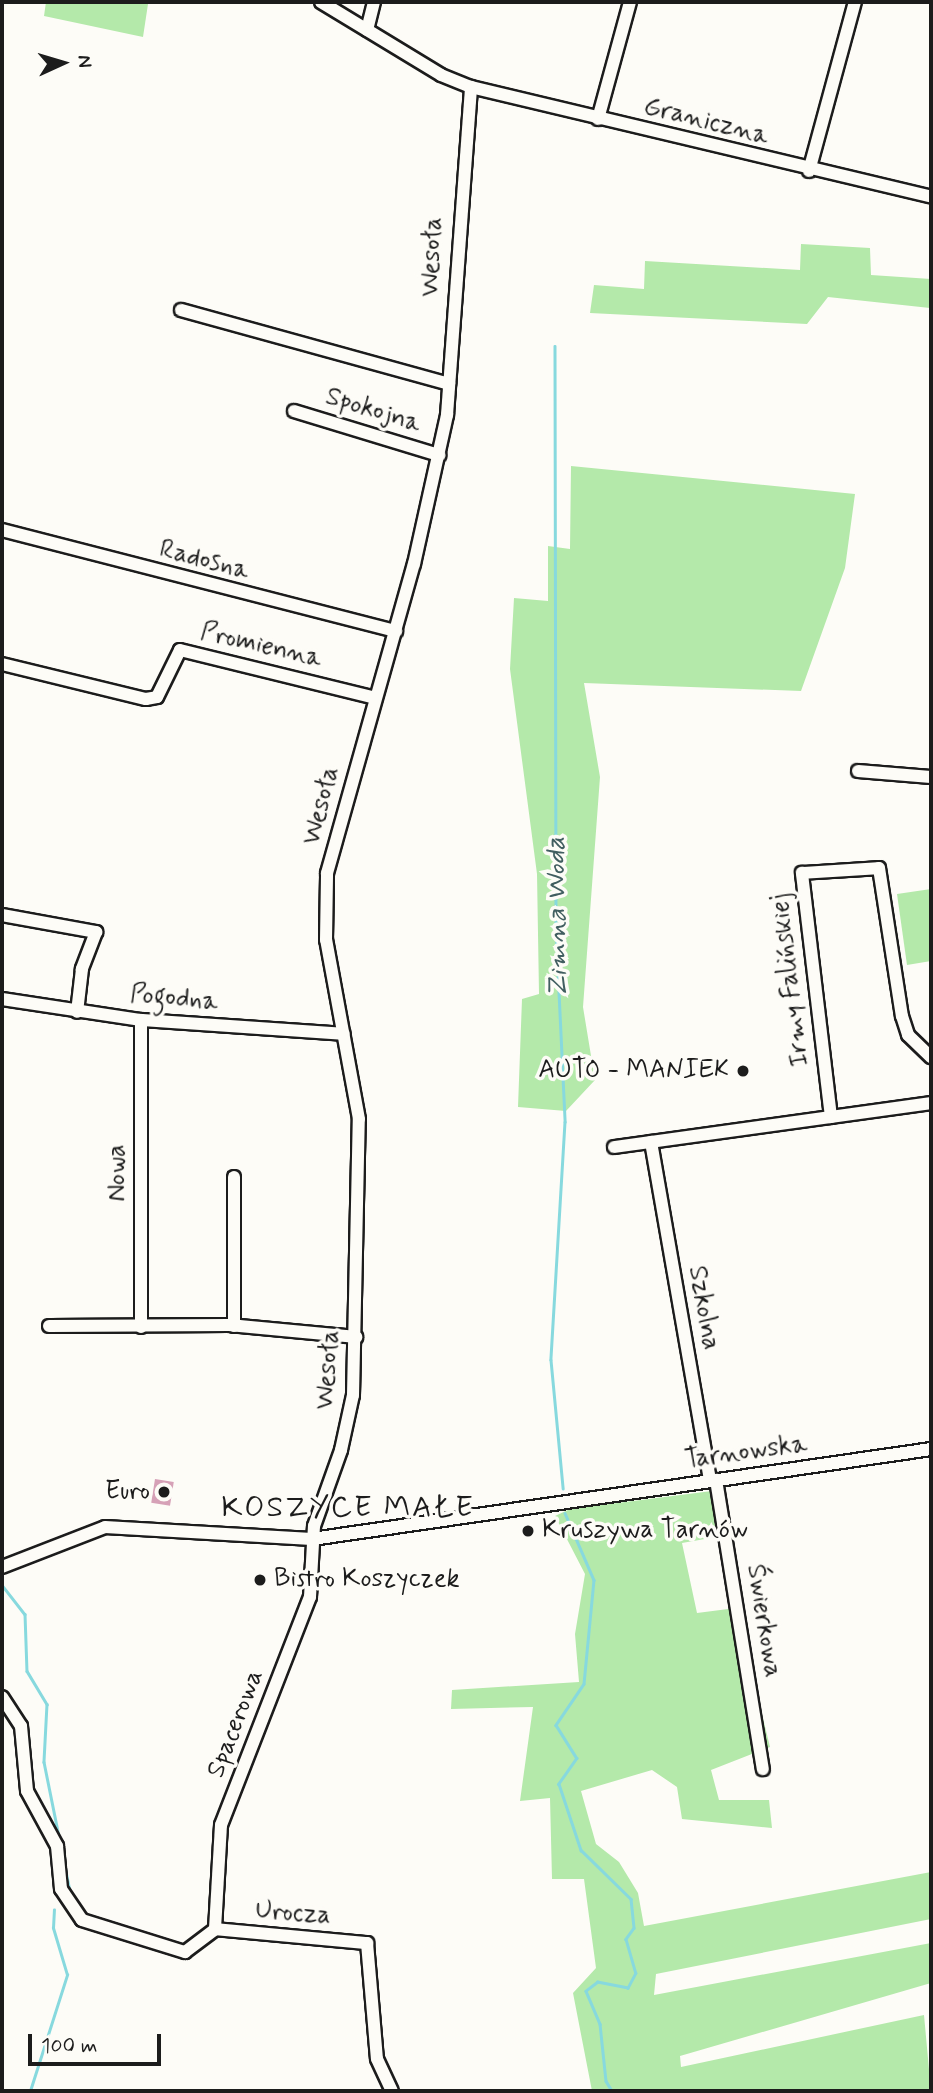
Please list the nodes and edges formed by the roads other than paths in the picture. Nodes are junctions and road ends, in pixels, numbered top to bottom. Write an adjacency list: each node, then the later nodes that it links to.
1 (321, 2): 5 (street, Graniczna)
2 (374, 2): 5 (street)
3 (630, 2): 7 (street)
4 (855, 2): 8 (street)
5 (367, 30): 6 (street, Graniczna)
6 (471, 87): 7 (street, Graniczna); 11 (street, Wesoła)
7 (597, 119): 8 (street, Graniczna)
8 (809, 171): 9 (street, Graniczna)
9 (931, 197)
10 (181, 310): 11 (street)
11 (449, 384): 13 (street, Wesoła)
12 (294, 411): 13 (street, Spokojna)
13 (439, 455): 15 (street, Wesoła)
14 (2, 530): 15 (street, Radosna)
15 (396, 631): 17 (street, Wesoła)
16 (2, 664): 17 (street, Promienna)
17 (375, 698): 24 (street, Wesoła)
18 (858, 772): 19 (street)
19 (931, 778)
20 (2, 915): 22 (street)
21 (2, 999): 22 (street, Pogodna)
22 (77, 1012): 23 (street, Pogodna)
23 (141, 1020): 24 (street, Pogodna); 33 (street, Nowa)
24 (344, 1034): 34 (street, Wesoła)
25 (931, 1057): 27 (street, Irmy Falińskiej)
26 (931, 1103): 27 (street)
27 (831, 1117): 28 (street)
28 (651, 1142): 29 (street); 36 (street, Szkolna)
29 (614, 1147)
30 (234, 1177): 32 (street)
31 (49, 1326): 33 (street)
32 (234, 1326): 33 (street); 34 (street)
33 (141, 1327)
34 (356, 1337): 37 (street, Wesoła)
35 (931, 1449): 36 (street, Tarnowska)
36 (713, 1481): 37 (street, Tarnowska); 40 (street, Świerkowa)
37 (312, 1539): 38 (street, Tarnowska); 41 (street, Spacerowa)
38 (2, 1567)
39 (2, 1697): 41 (street)
40 (763, 1769)
41 (215, 1929): 42 (street, Urocza)
42 (392, 2091)

